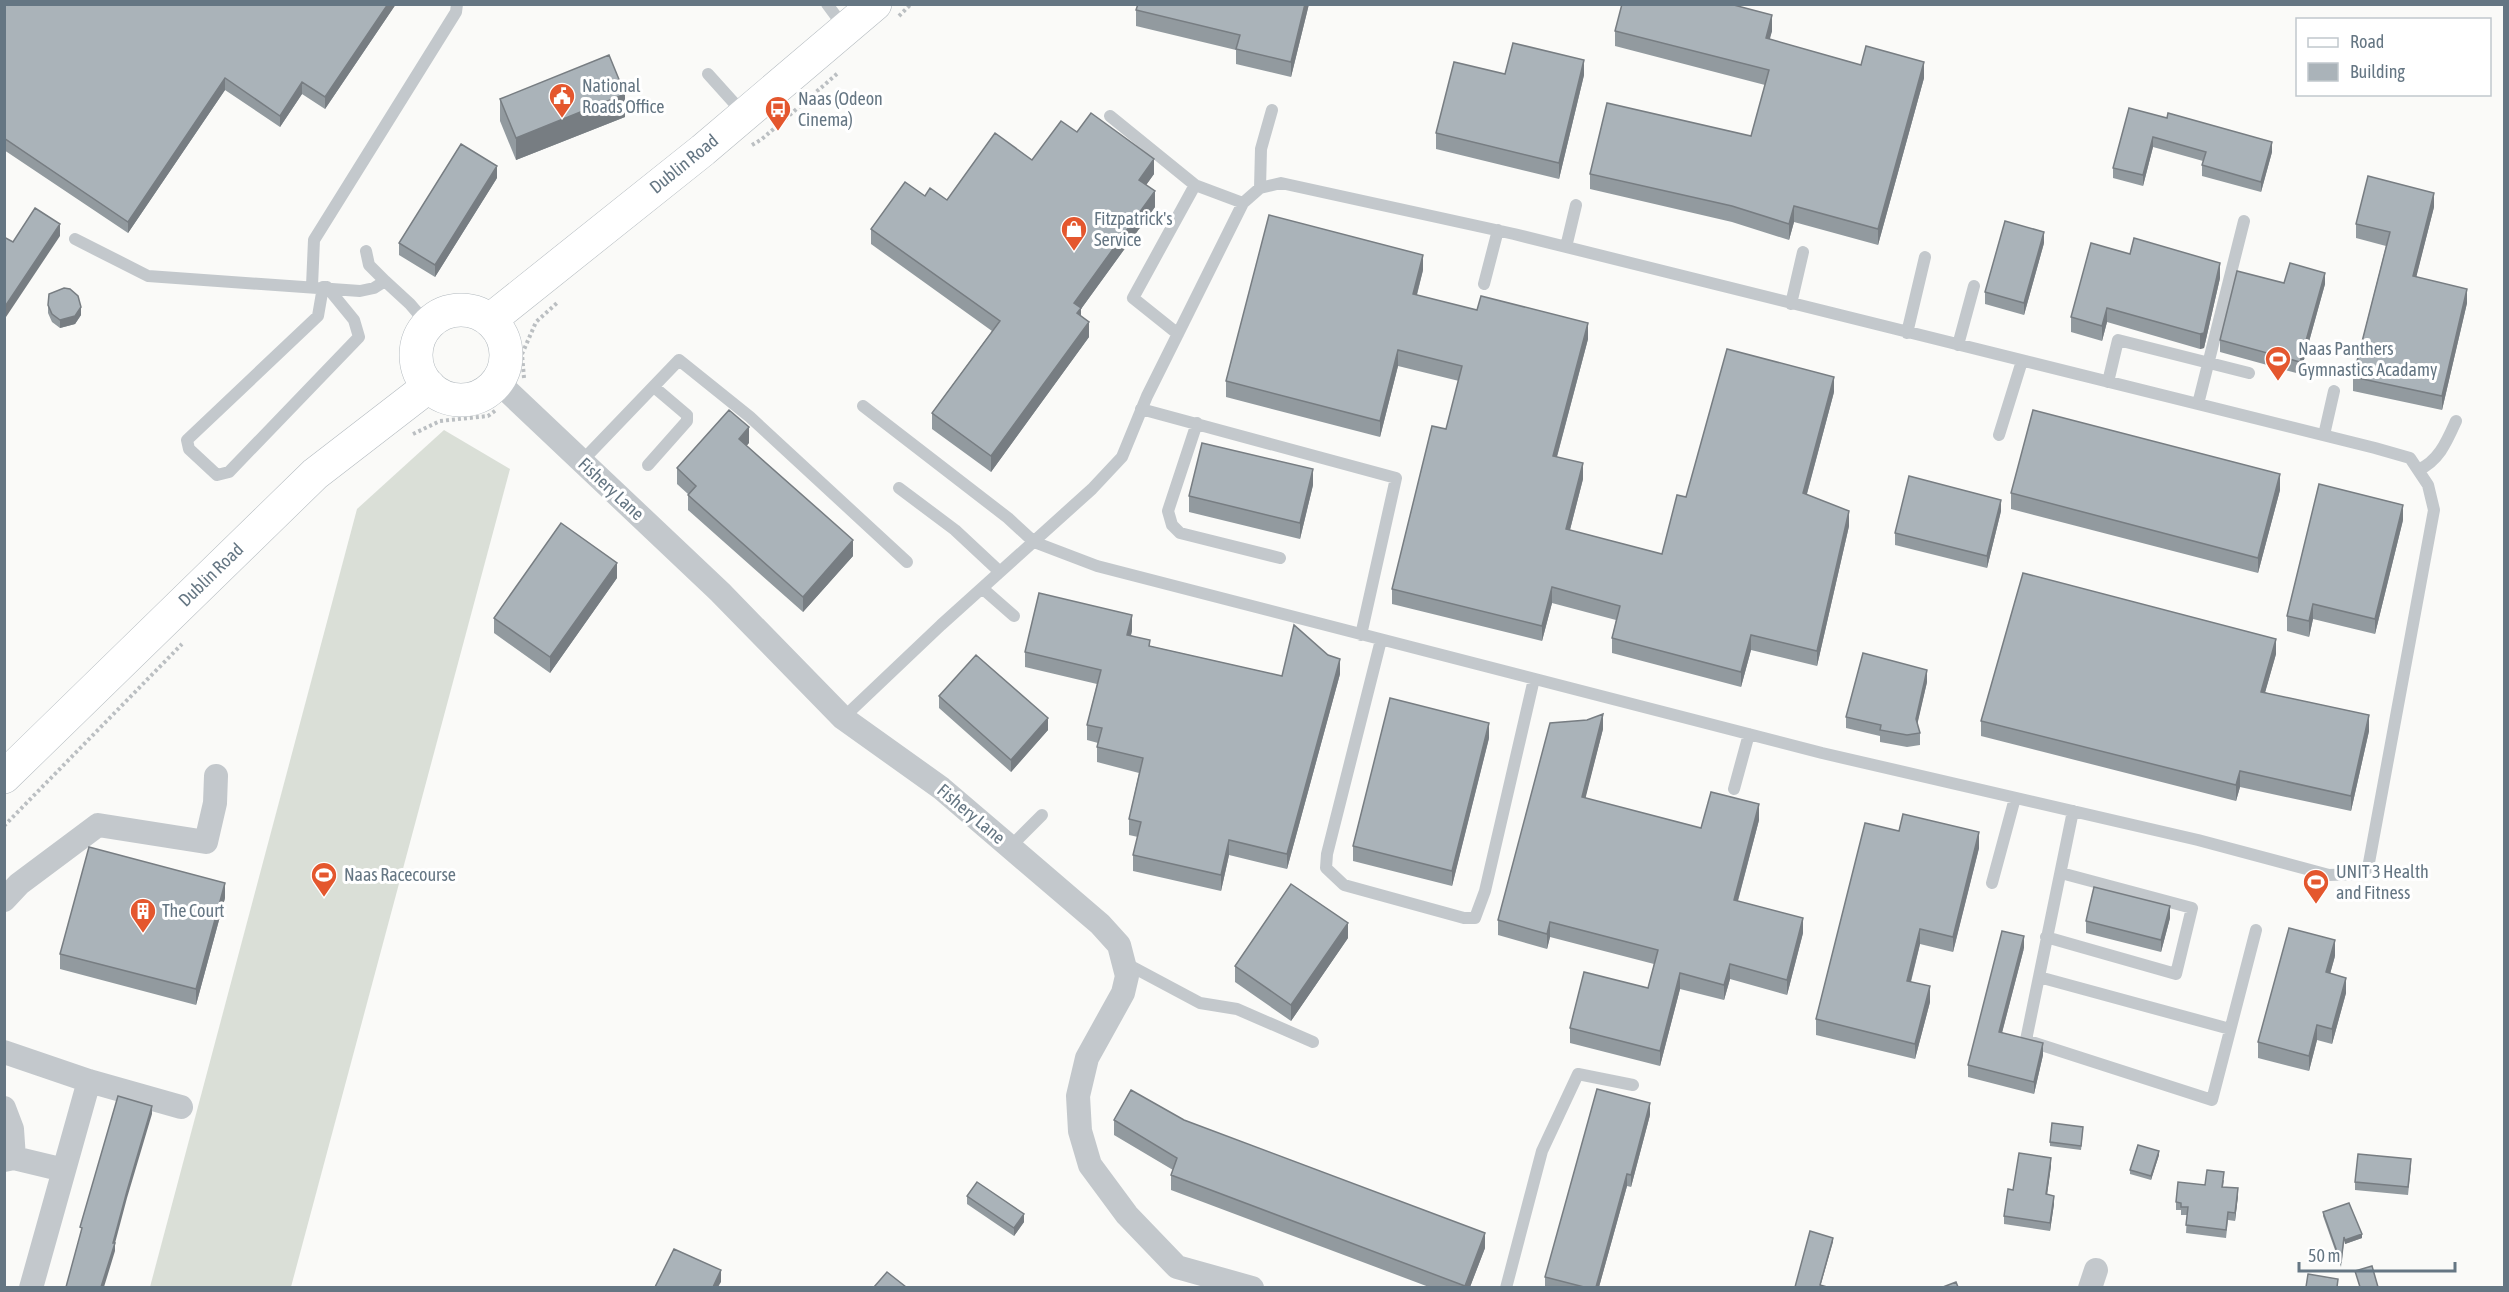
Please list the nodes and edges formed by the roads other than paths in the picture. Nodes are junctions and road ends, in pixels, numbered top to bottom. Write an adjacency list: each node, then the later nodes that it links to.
1 (457, 4): 23 (lane)
2 (827, 4): 4 (lane)
3 (875, 4): 4 (main road, Dublin Road)
4 (847, 30): 8 (main road, Dublin Road)
5 (708, 74): 8 (lane)
6 (1272, 110): 10 (lane)
7 (1110, 116): 9 (lane)
8 (754, 127): 25 (main road, Dublin Road)
9 (1195, 185): 11 (lane); 28 (lane)
10 (1260, 188): 11 (lane); 14 (lane)
11 (1243, 203): 28 (lane)
12 (1576, 205): 16 (lane)
13 (2244, 221): 31 (lane)
14 (1498, 230): 16 (lane); 21 (lane)
15 (75, 239): 23 (lane)
16 (1566, 247): 24 (lane)
17 (366, 251): 20 (lane)
18 (1803, 252): 24 (lane)
19 (1925, 257): 27 (lane)
20 (385, 281): 23 (lane); 26 (lane)
21 (1484, 284)
22 (1974, 286): 29 (lane)
23 (321, 287): 23 (lane)
24 (1791, 304): 27 (lane)
25 (490, 320): 26 (main road); 36 (main road)
26 (428, 325): 34 (main road)
27 (1907, 333): 29 (lane)
28 (1178, 334): 40 (lane)
29 (1958, 345): 30 (lane)
30 (2022, 361): 33 (lane); 43 (lane)
31 (2208, 364): 32 (lane); 33 (lane); 38 (lane)
32 (2249, 374)
33 (2108, 382): 38 (lane)
34 (429, 386): 36 (main road); 61 (main road, Dublin Road)
35 (654, 387): 45 (lane); 46 (lane); 51 (lane)
36 (505, 389): 45 (street, Fishery Lane)
37 (2334, 391): 44 (lane)
38 (2198, 404): 44 (lane)
39 (863, 406): 49 (lane)
40 (1142, 409): 42 (lane); 49 (lane)
41 (2456, 421): 47 (lane)
42 (1197, 423): 50 (lane); 55 (lane)
43 (1999, 435)
44 (2324, 435): 47 (lane)
45 (582, 461): 58 (street, Fishery Lane)
46 (648, 465)
47 (2418, 471): 64 (lane)
48 (899, 488): 52 (lane)
49 (1034, 542): 52 (lane); 55 (lane)
50 (1280, 558)
51 (907, 562)
52 (1000, 572): 53 (lane)
53 (982, 588): 54 (lane); 58 (lane)
54 (1014, 616)
55 (1361, 635): 56 (lane)
56 (1382, 640): 57 (lane); 57 (lane)
57 (1534, 680): 59 (lane)
58 (843, 718): 66 (street, Fishery Lane)
59 (1749, 734): 62 (lane); 63 (lane)
60 (216, 776): 69 (street)
61 (4, 777)
62 (1734, 789)
63 (2015, 798): 64 (lane); 68 (lane)
64 (2073, 811): 67 (lane)
65 (1042, 815): 66 (lane)
66 (1010, 847): 72 (street, Fishery Lane)
67 (2061, 873): 71 (lane); 71 (lane)
68 (1992, 883)
69 (4, 900)
70 (2256, 930): 74 (lane)
71 (2046, 937): 73 (lane)
72 (1124, 963): 75 (lane); 84 (street, Fishery Lane)
73 (2038, 977): 74 (lane); 74 (lane)
74 (2230, 1029)
75 (1313, 1042)
76 (4, 1052): 77 (street)
77 (89, 1080): 79 (street); 82 (street)
78 (1633, 1085): 85 (lane)
79 (181, 1107)
80 (4, 1108): 81 (street)
81 (9, 1159): 82 (street)
82 (64, 1170): 83 (street)
83 (31, 1287)
84 (1252, 1287)
85 (1506, 1287)

